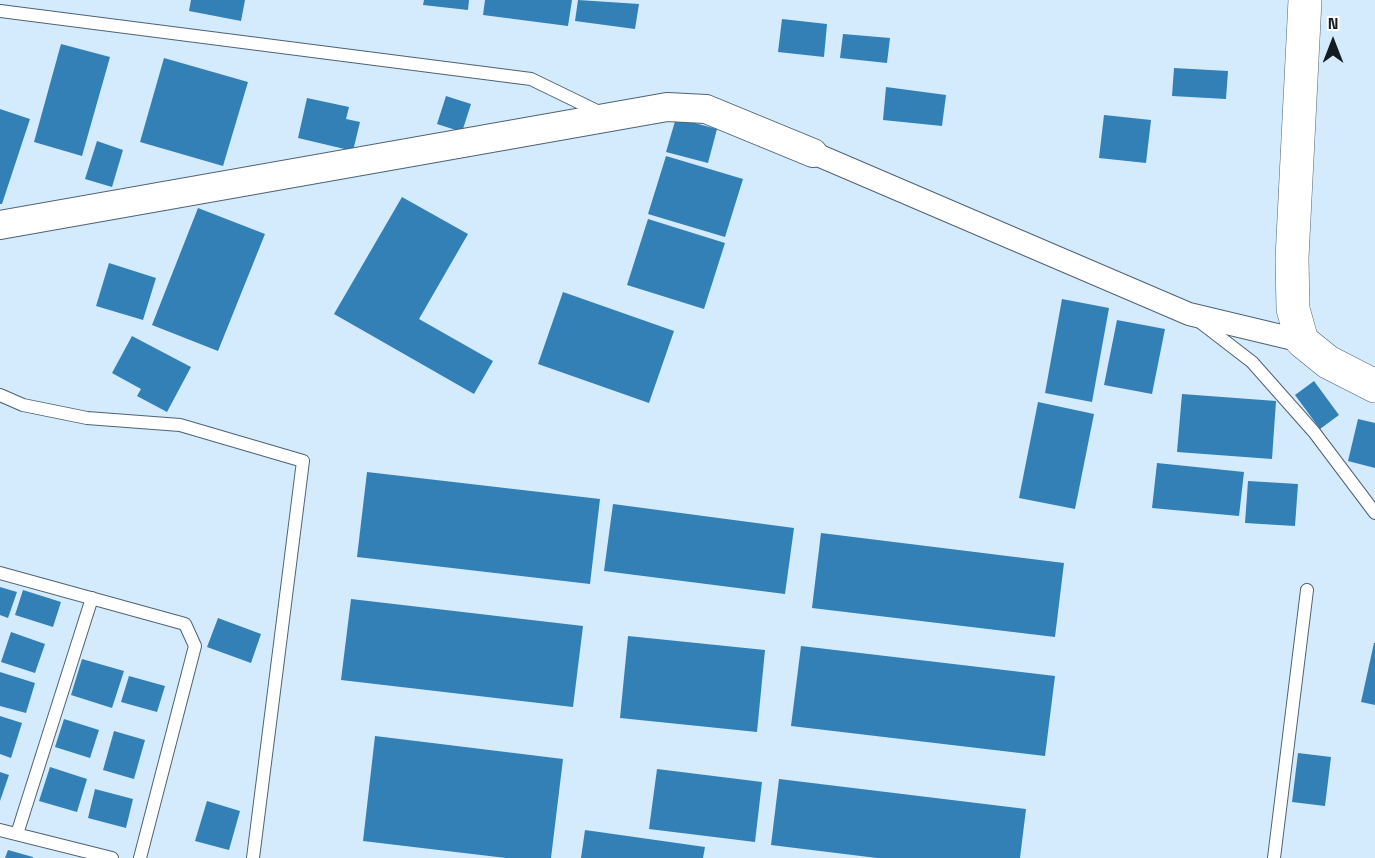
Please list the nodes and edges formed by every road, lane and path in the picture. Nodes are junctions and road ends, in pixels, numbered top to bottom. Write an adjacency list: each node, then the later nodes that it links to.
1 (1305, 0): 7 (highway)
2 (0, 11): 3 (lane)
3 (612, 118): 4 (street); 5 (street)
4 (813, 153): 6 (street)
5 (0, 225)
6 (1189, 314): 7 (street); 10 (lane)
7 (1302, 340): 8 (highway)
8 (1375, 386)
9 (0, 395): 18 (lane)
10 (1375, 513)
11 (0, 573): 13 (lane)
12 (1307, 590): 19 (lane)
13 (92, 598): 15 (lane); 17 (lane)
14 (0, 830): 15 (lane)
15 (17, 834): 16 (lane)
16 (112, 858)
17 (140, 858)
18 (253, 858)
19 (1274, 858)

